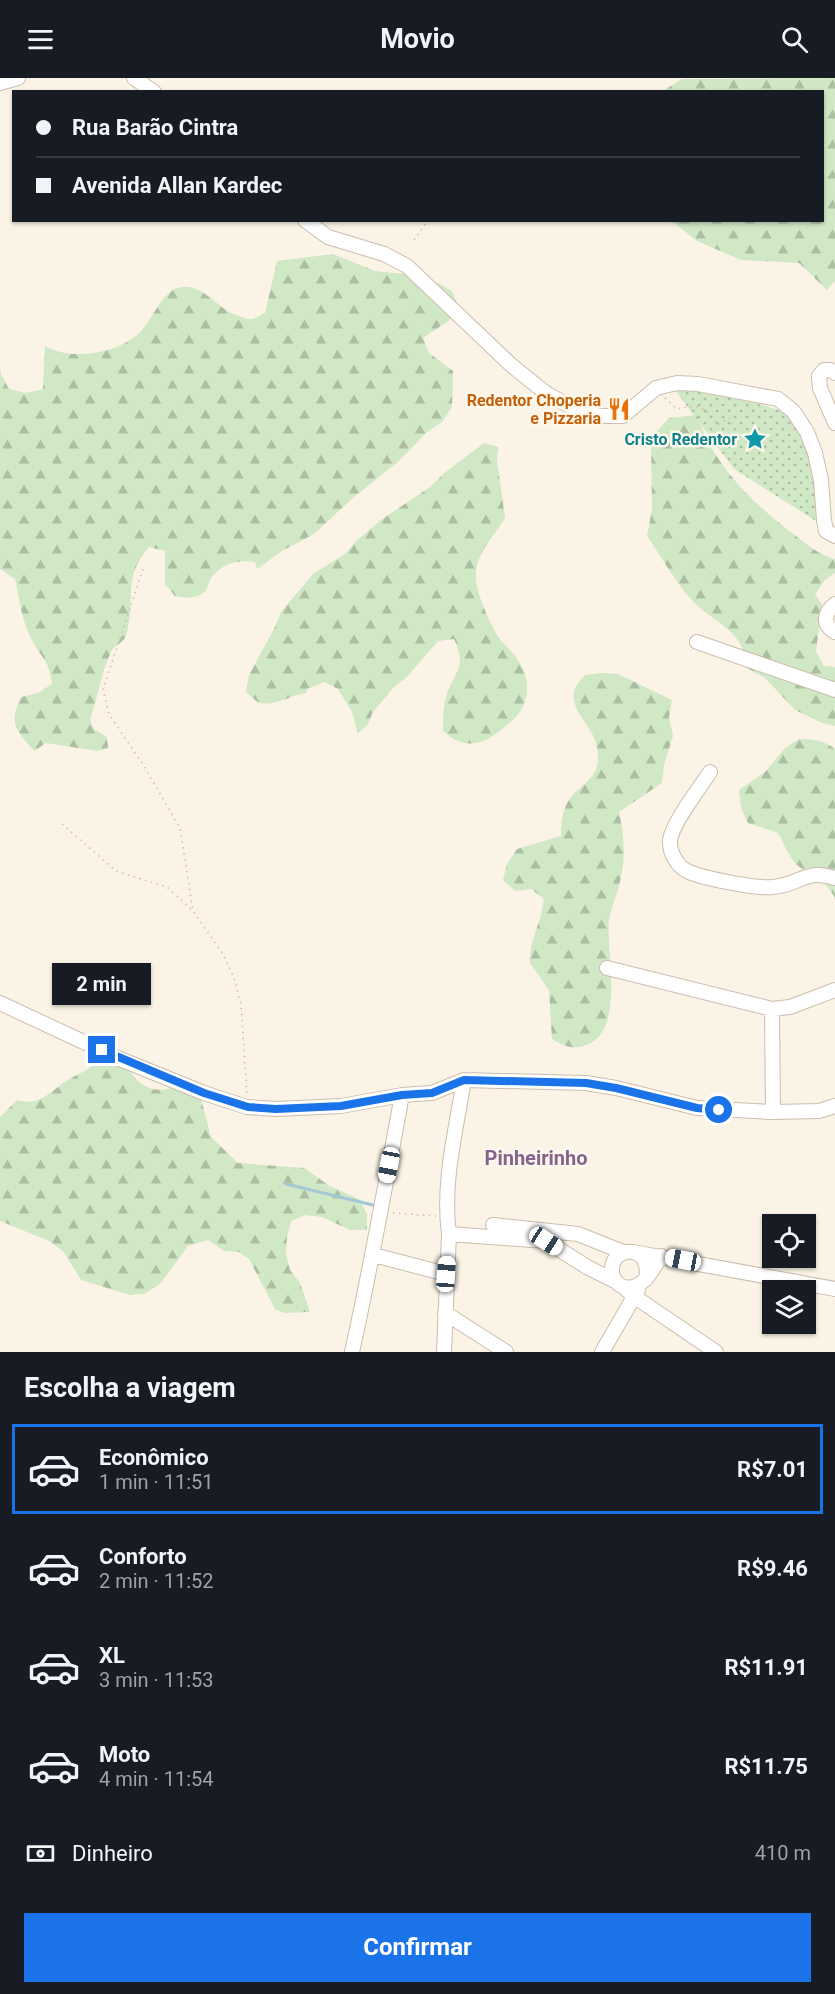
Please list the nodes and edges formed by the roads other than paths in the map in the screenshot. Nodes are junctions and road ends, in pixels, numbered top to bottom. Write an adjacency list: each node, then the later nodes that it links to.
1 (18, 78): 3 (street)
2 (134, 78): 4 (street)
3 (0, 83)
4 (151, 90)
5 (308, 222): 8 (street)
6 (835, 374): 7 (street)
7 (835, 423)
8 (835, 536)
9 (835, 604): 10 (street)
10 (835, 632)
11 (697, 642): 12 (street)
12 (835, 690)
13 (710, 772): 14 (street)
14 (835, 878)
15 (607, 968): 18 (street)
16 (835, 990): 18 (street)
17 (0, 1004): 20 (street)
18 (772, 1009): 22 (street)
19 (464, 1080): 20 (street); 22 (street); 24 (street)
20 (402, 1095): 26 (street)
21 (835, 1107): 22 (street)
22 (773, 1112)
23 (493, 1225): 25 (street)
24 (448, 1234): 28 (street); 29 (street)
25 (624, 1254): 27 (street); 28 (street); 30 (street); 31 (street)
26 (374, 1255): 29 (street); 34 (street)
27 (661, 1256): 31 (street); 32 (street)
28 (586, 1267): 30 (street)
29 (446, 1274): 33 (street)
30 (618, 1283): 31 (street)
31 (640, 1287): 37 (street); 38 (street)
32 (835, 1289)
33 (445, 1313): 35 (street); 36 (street)
34 (352, 1352)
35 (444, 1352)
36 (506, 1352)
37 (602, 1352)
38 (716, 1352)

